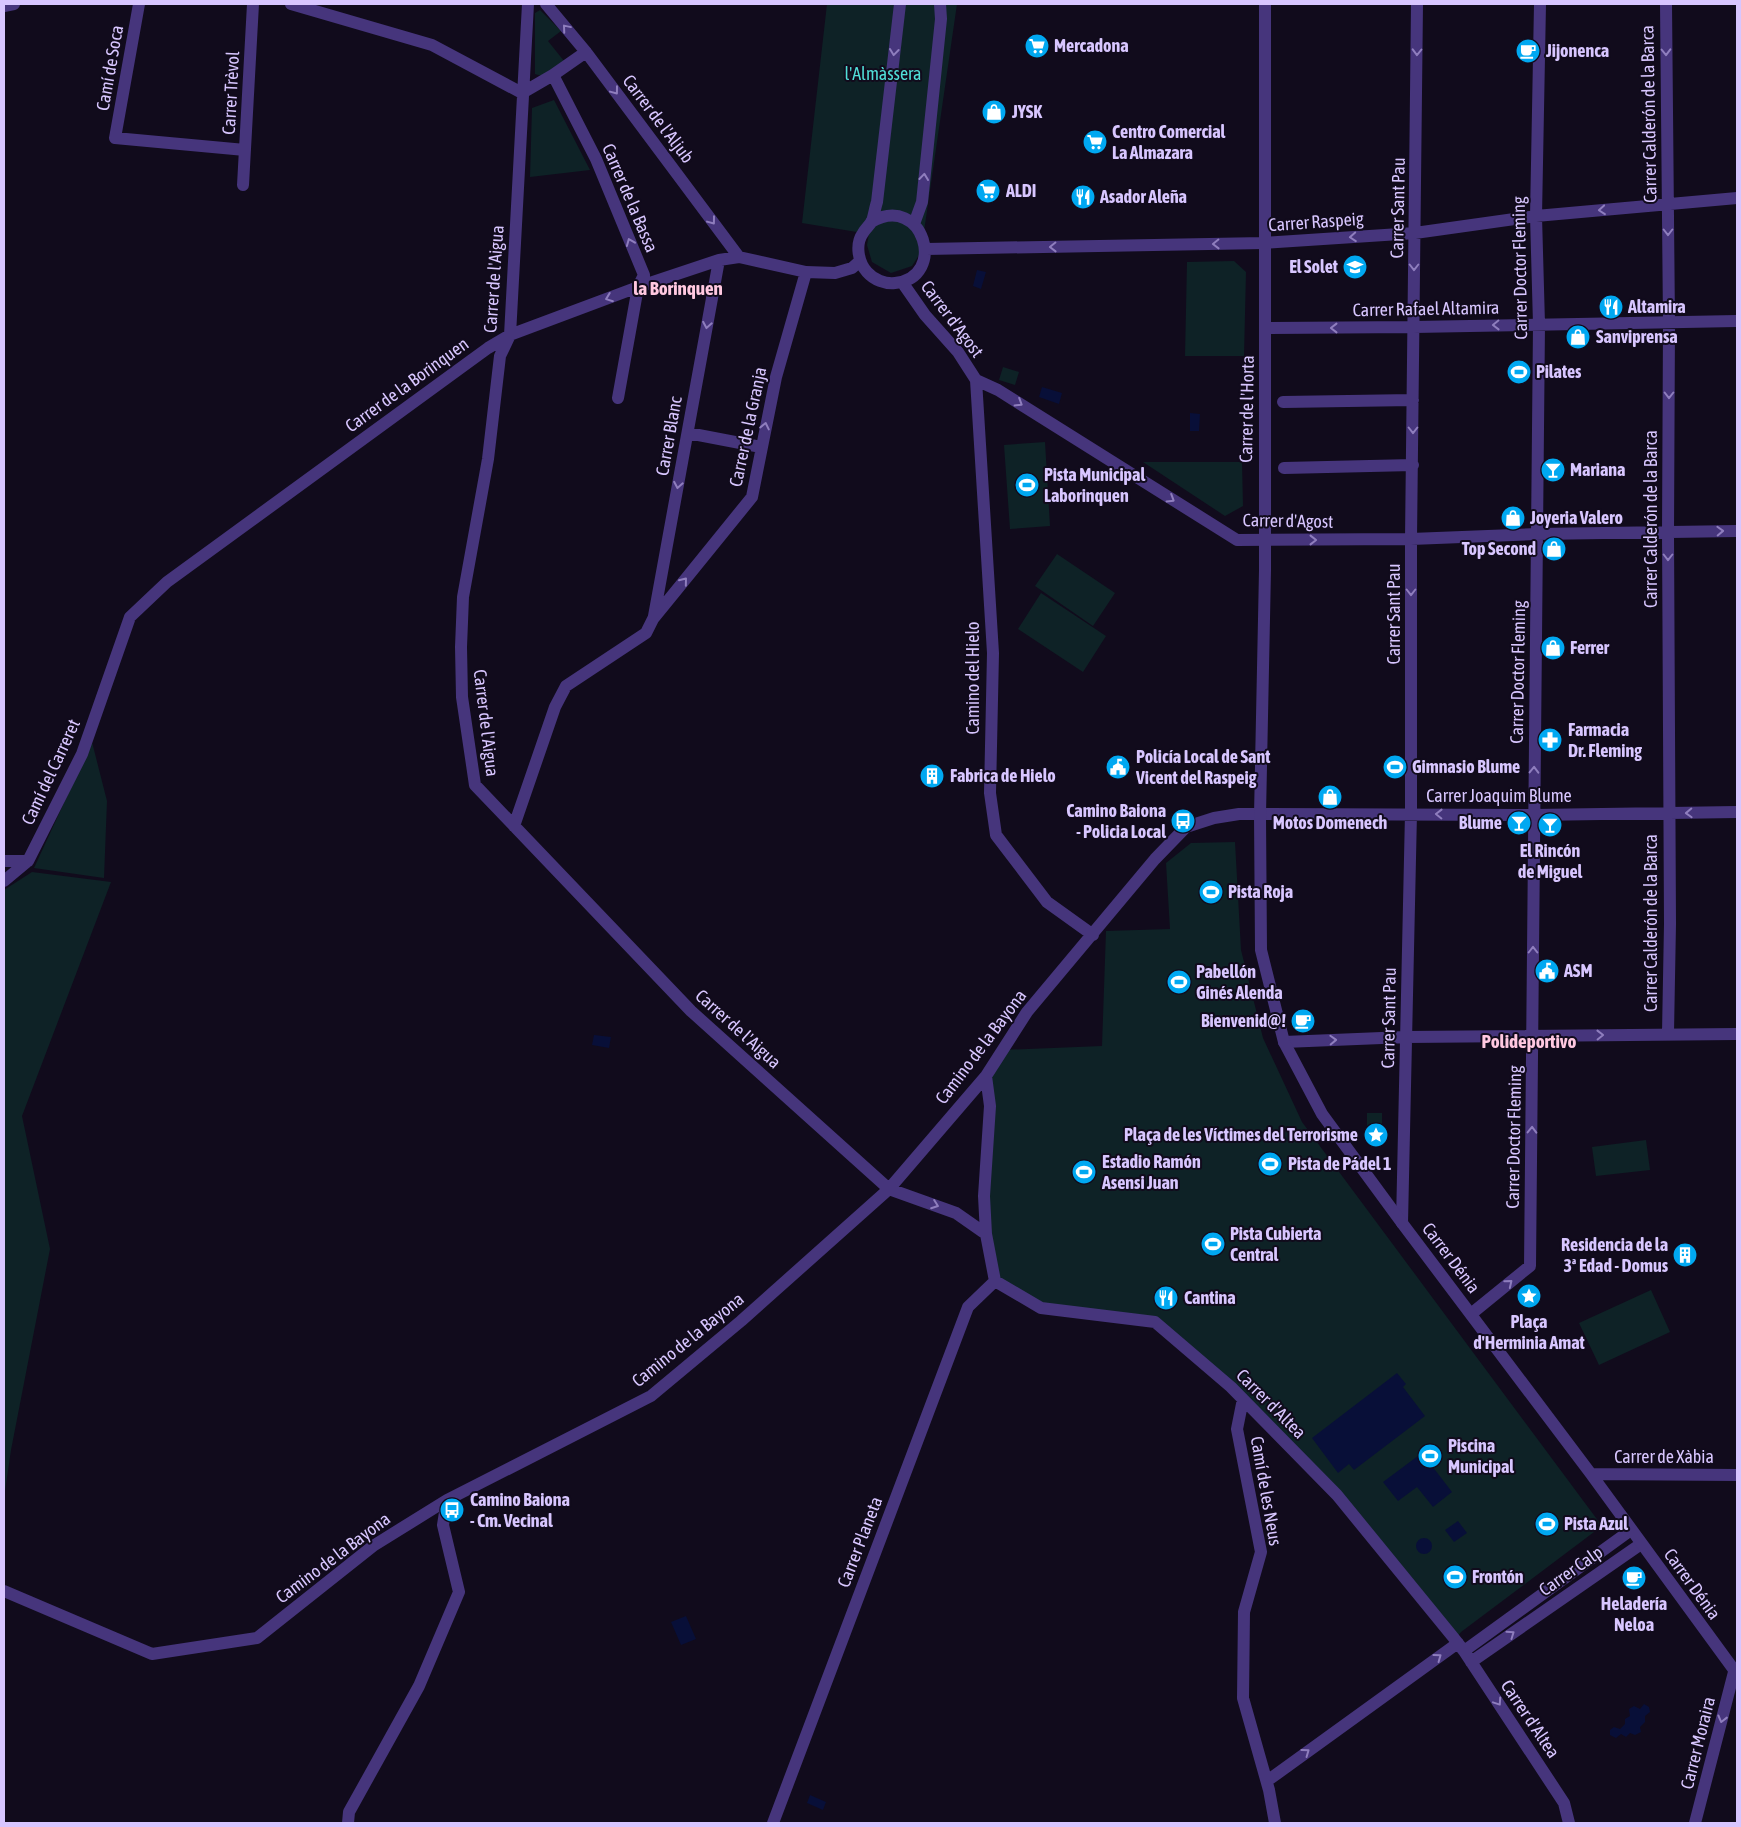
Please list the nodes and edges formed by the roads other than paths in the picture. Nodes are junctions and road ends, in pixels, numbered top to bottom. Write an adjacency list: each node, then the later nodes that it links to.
1 (14, 4): 13 (street)
2 (139, 4): 17 (street, Camí de Soca)
3 (253, 4): 17 (street, Carrer Trèvol)
4 (291, 4): 16 (street)
5 (528, 4): 16 (street, Carrer de l'Aigua)
6 (546, 4): 14 (street, Carrer de l'Aljub, one-way to 6)
7 (900, 4): 22 (street, one-way to 22)
8 (940, 4): 23 (street, one-way to 8)
9 (1265, 4): 25 (street, Carrer de l'Horta)
10 (1417, 4): 24 (street, Carrer Sant Pau, one-way to 24)
11 (1540, 4): 21 (street, Carrer Doctor Fleming)
12 (1666, 4): 20 (street, Carrer Calderón de la Barca, one-way to 20)
13 (4, 6)
14 (586, 52): 15 (street); 27 (street, Carrer de l'Aljub, one-way to 27)
15 (553, 75): 16 (street); 32 (street, Carrer de la Bassa, one-way to 15)
16 (522, 93): 38 (street, Carrer de l'Aigua)
17 (245, 150): 18 (street, Carrer Trèvol)
18 (243, 185)
19 (1737, 198): 20 (street, Carrer Raspeig)
20 (1668, 204): 21 (street, Carrer Raspeig, one-way to 21); 34 (street, Carrer Calderón de la Barca, one-way to 34)
21 (1536, 216): 24 (street, Carrer Raspeig); 35 (street, Carrer Doctor Fleming)
22 (871, 222): 23 (street); 29 (street)
23 (914, 224): 26 (street)
24 (1415, 233): 25 (street, Carrer Raspeig, one-way to 25); 36 (street, Carrer Sant Pau, one-way to 36)
25 (1264, 243): 26 (street, Carrer Raspeig, one-way to 26); 37 (street, Carrer de l'Horta)
26 (926, 249): 31 (street)
27 (739, 257): 28 (street, Carrer de la Borinquen); 30 (street, Carrer de la Borinquen)
28 (719, 260): 32 (street, Carrer de la Borinquen); 43 (street, Carrer Blanc, one-way to 43)
29 (860, 261): 30 (street, Carrer de la Borinquen); 31 (street)
30 (806, 272): 44 (street, Carrer de la Granja, one-way to 30)
31 (902, 282): 39 (street, Carrer d'Agost)
32 (638, 286): 38 (street, Carrer de la Borinquen, one-way to 38); 40 (street, Carrer de la Bassa)
33 (1737, 320): 34 (street, Carrer Rafael Altamira)
34 (1669, 323): 35 (street, Carrer Rafael Altamira); 48 (street, Carrer Calderón de la Barca, one-way to 48)
35 (1539, 324): 36 (street, Carrer Rafael Altamira, one-way to 36); 49 (street, Carrer Doctor Fleming)
36 (1414, 327): 37 (street, Carrer Rafael Altamira, one-way to 37); 41 (street, Carrer Sant Pau)
37 (1265, 328): 50 (street, Carrer de l'Horta)
38 (510, 335): 52 (street, Carrer de la Borinquen); 59 (street, Carrer de l'Aigua)
39 (976, 380): 50 (street, Carrer d'Agost, one-way to 50); 63 (street, Camino del Hielo)
40 (618, 398)
41 (1413, 400): 42 (street); 45 (street, Carrer Sant Pau, one-way to 45)
42 (1283, 402)
43 (688, 433): 44 (street); 53 (street, Carrer Blanc, one-way to 53)
44 (761, 447): 53 (street, Carrer de la Granja, one-way to 44)
45 (1412, 465): 46 (street); 51 (street, Carrer Sant Pau)
46 (1284, 468)
47 (1737, 531): 48 (street, Carrer d'Agost, one-way to 47)
48 (1668, 533): 49 (street, Carrer d'Agost); 57 (street, Carrer Calderón de la Barca, one-way to 57)
49 (1537, 534): 51 (street, Carrer d'Agost); 58 (street, Carrer Doctor Fleming, one-way to 49)
50 (1264, 540): 51 (street, Carrer d'Agost, one-way to 51); 56 (street, Carrer de l'Horta)
51 (1411, 540): 55 (street, Carrer Sant Pau, one-way to 55)
52 (130, 617): 61 (street, Camí del Carreret)
53 (654, 619): 59 (street, Carrer de la Granja)
54 (1737, 812): 57 (street, Carrer Joaquim Blume, one-way to 57)
55 (1411, 813): 56 (street, Carrer Joaquim Blume); 58 (street, Carrer Joaquim Blume, one-way to 55); 66 (street, Carrer Sant Pau)
56 (1260, 814): 63 (street, Camino de la Bayona); 68 (street, Carrer Dénia)
57 (1669, 814): 58 (street, Carrer Joaquim Blume); 64 (street, Carrer Calderón de la Barca)
58 (1534, 815): 67 (street, Carrer Doctor Fleming, one-way to 58)
59 (514, 826): 70 (street, Carrer de l'Aigua)
60 (4, 861): 61 (street)
61 (28, 861): 62 (street)
62 (4, 881)
63 (1093, 935): 69 (street, Camino de la Bayona)
64 (1668, 1033): 65 (street); 67 (street, one-way to 64)
65 (1737, 1034)
66 (1406, 1037): 67 (street); 68 (street, one-way to 66); 71 (street, Carrer Sant Pau)
67 (1533, 1037): 74 (street, Carrer Doctor Fleming, one-way to 67)
68 (1284, 1042): 71 (street, Carrer Dénia)
69 (986, 1076): 70 (street, Camino de la Bayona); 72 (street)
70 (889, 1188): 72 (street, one-way to 72); 78 (street, Camino de la Bayona)
71 (1402, 1223): 74 (street, Carrer Dénia)
72 (986, 1234): 73 (street)
73 (995, 1281): 75 (street, Carrer d'Altea); 87 (street, Carrer Planeta)
74 (1471, 1314): 76 (street, Carrer Dénia)
75 (1243, 1399): 82 (street, Carrer d'Altea); 85 (street, Camí de les Neus)
76 (1591, 1474): 77 (street, Carrer de Xàbia); 79 (street, Carrer Dénia)
77 (1737, 1475)
78 (447, 1500): 81 (street, Camino de la Bayona); 86 (street)
79 (1631, 1530): 80 (street, Carrer Dénia); 82 (street, Carrer Calp)
80 (1641, 1544): 83 (street, Carrer Calp, one-way to 80); 84 (street, Carrer Dénia)
81 (4, 1591)
82 (1461, 1647): 83 (street, Carrer d'Altea); 85 (street, Carrer Calp, one-way to 82)
83 (1471, 1662): 89 (street, Carrer d'Altea, one-way to 89)
84 (1736, 1673): 90 (street, Carrer Moraira, one-way to 90)
85 (1267, 1781): 88 (street, Camí de les Neus)
86 (348, 1823)
87 (773, 1823)
88 (1275, 1823)
89 (1569, 1823)
90 (1695, 1823)

